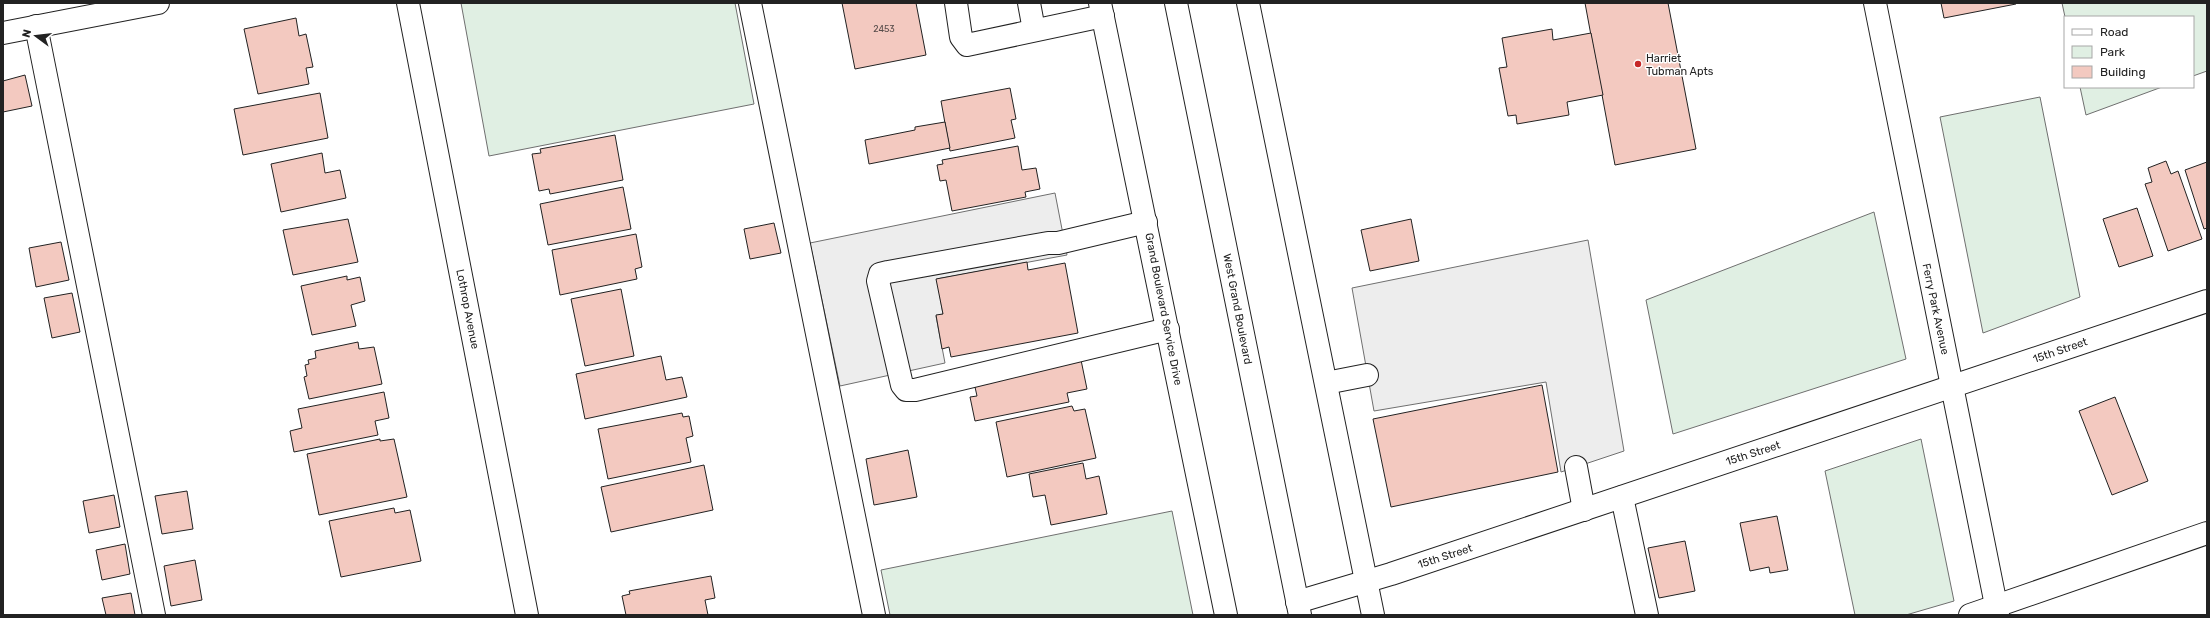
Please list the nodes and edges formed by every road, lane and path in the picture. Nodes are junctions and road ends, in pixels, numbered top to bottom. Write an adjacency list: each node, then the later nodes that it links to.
1 (158, 3): 10 (street)
2 (408, 3): 27 (street, Lothrop Avenue)
3 (750, 3): 28 (street)
4 (956, 3): 11 (street)
5 (1029, 3): 11 (street)
6 (1176, 3): 24 (street, West Grand Boulevard)
7 (1248, 3): 17 (street)
8 (1875, 3): 18 (street, Ferry Park Avenue)
9 (1102, 9): 11 (street); 13 (street, Grand Boulevard Service Drive)
10 (36, 26): 12 (street); 26 (street)
11 (1034, 30)
12 (3, 33)
13 (1146, 222): 15 (street, Grand Boulevard Service Drive); 15 (street)
14 (2207, 300): 18 (street, 15th Street)
15 (1168, 329): 29 (street, Grand Boulevard Service Drive)
16 (1367, 375): 17 (street)
17 (1326, 383): 23 (street)
18 (1952, 387): 20 (street, 15th Street); 25 (street, Ferry Park Avenue)
19 (1576, 467): 21 (street)
20 (1622, 497): 21 (street, 15th Street); 31 (street)
21 (1584, 510): 23 (street, 15th Street)
22 (2207, 533): 25 (street)
23 (1366, 582): 24 (street, 15th Street); 30 (street)
24 (1299, 608)
25 (1997, 611): 32 (street)
26 (154, 615)
27 (527, 615)
28 (874, 615)
29 (1226, 615)
30 (1373, 615)
31 (1647, 615)
32 (1970, 615)

